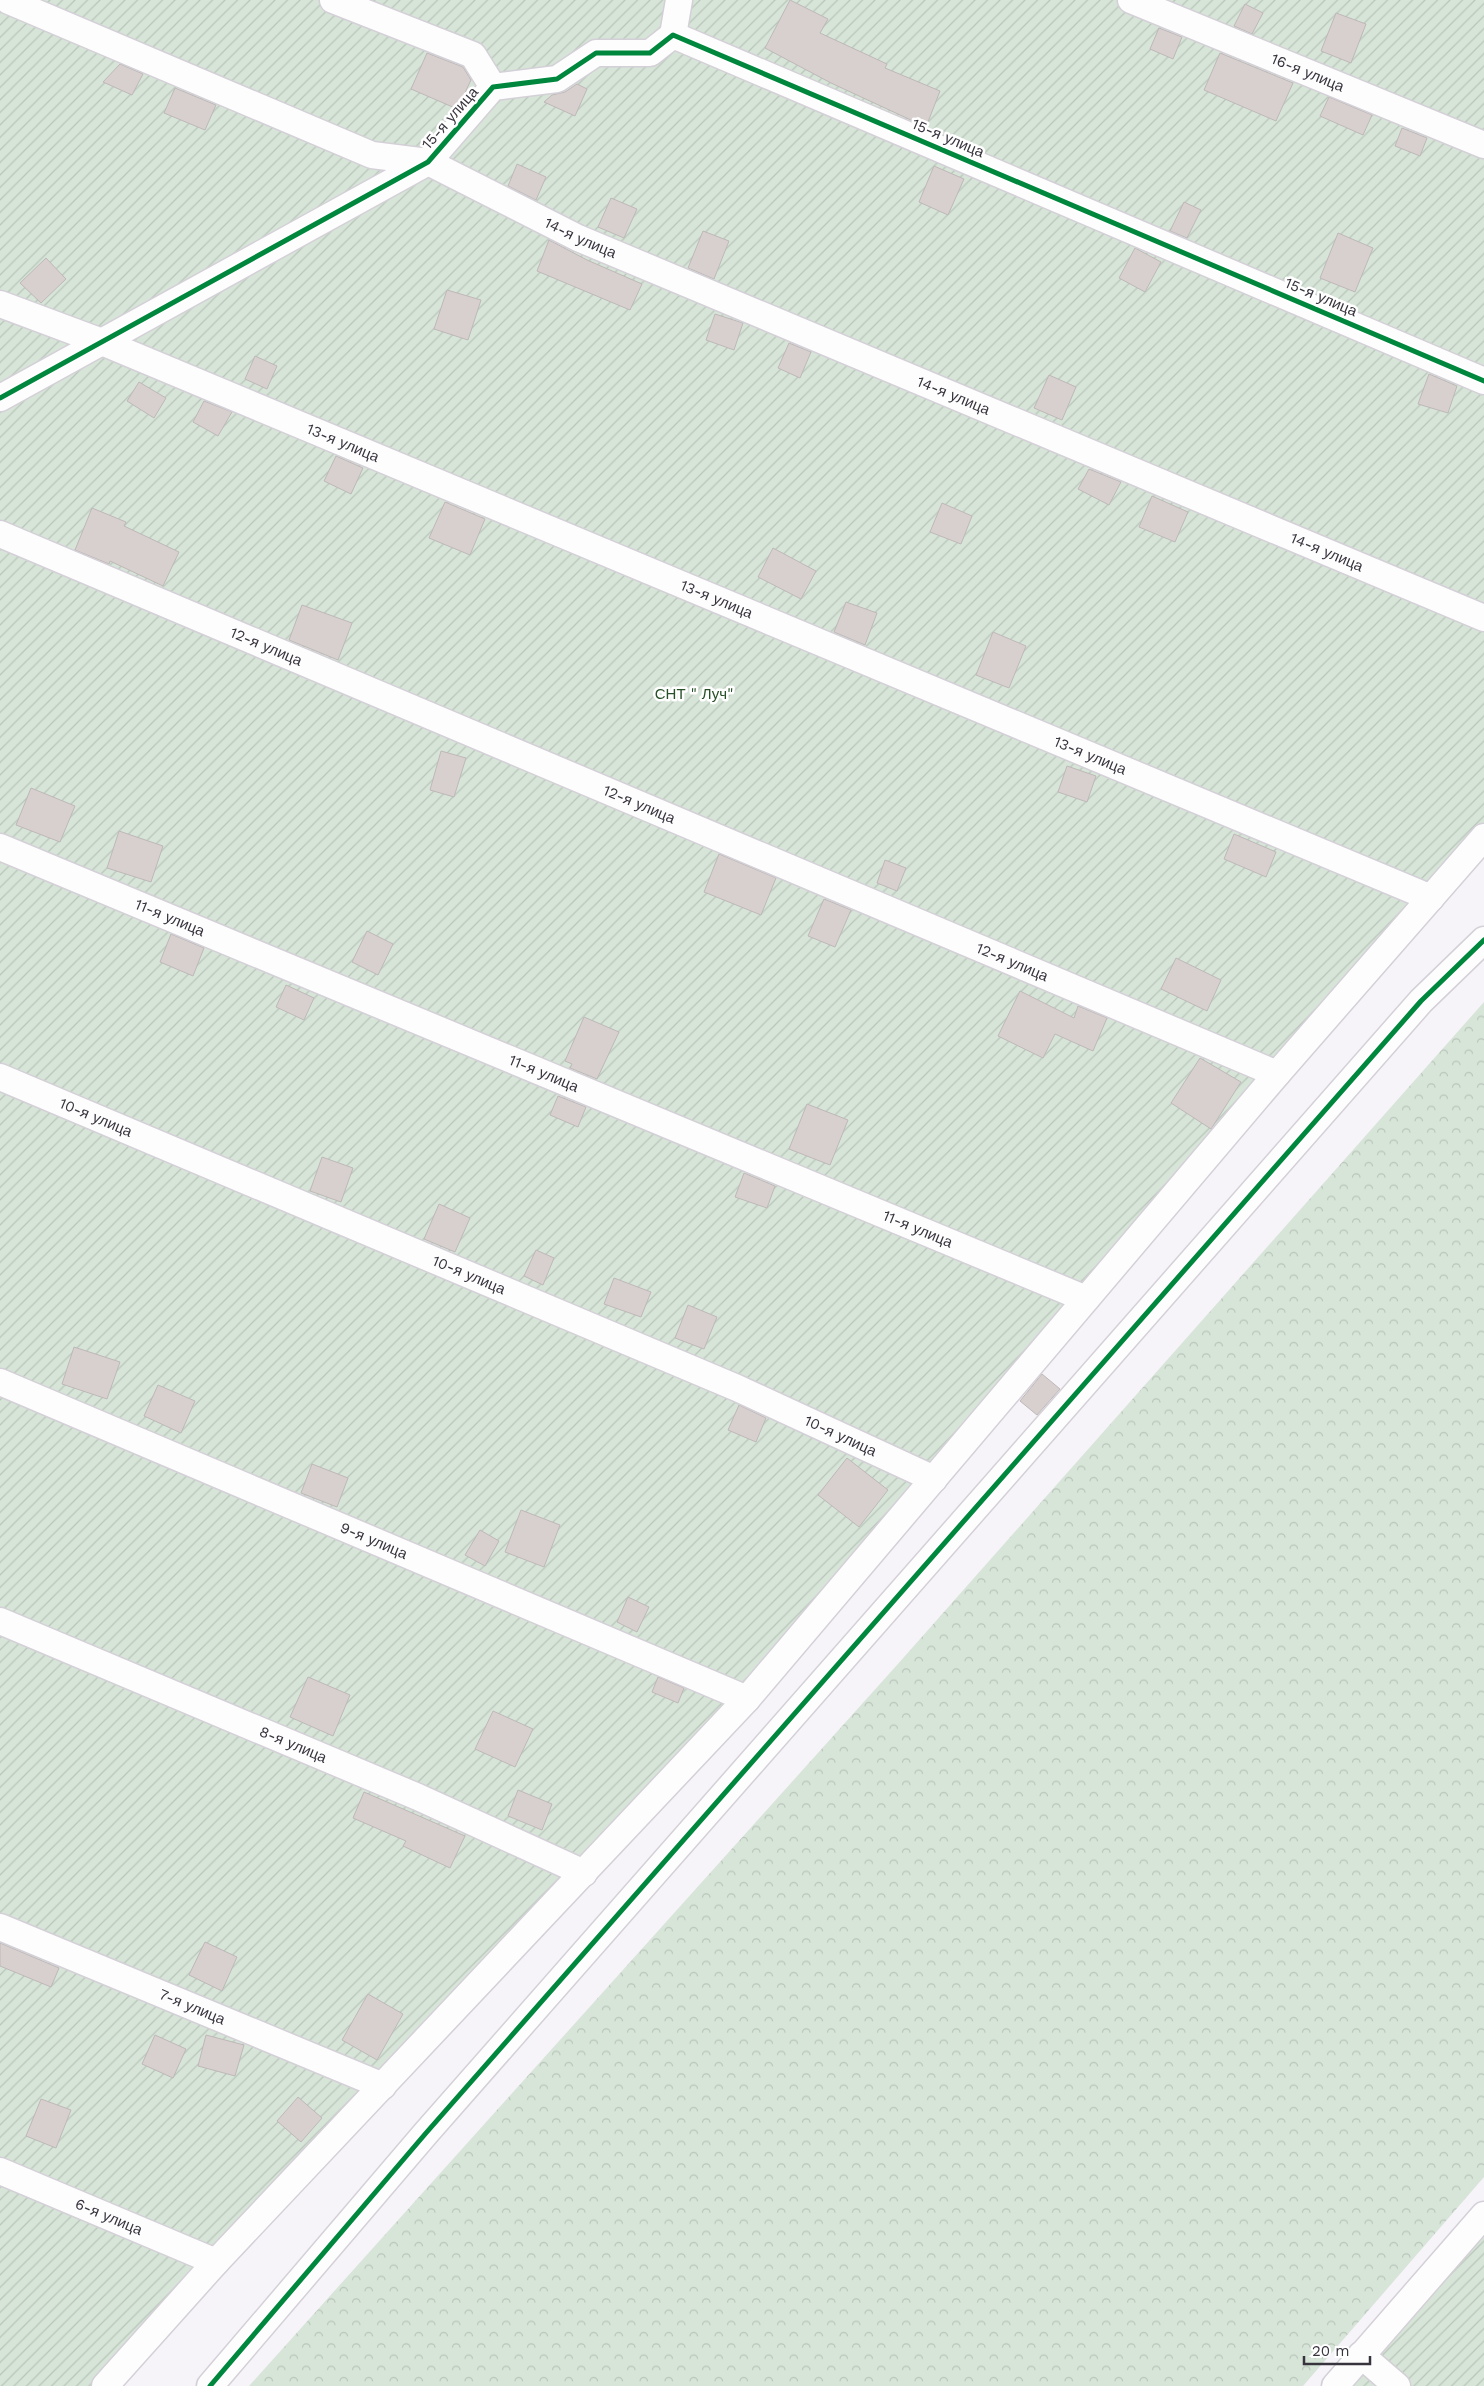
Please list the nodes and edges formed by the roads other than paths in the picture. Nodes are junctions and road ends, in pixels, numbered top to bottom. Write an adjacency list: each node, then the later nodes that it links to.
1 (333, 0): 6 (street)
2 (679, 0): 5 (street)
3 (1131, 0): 7 (street, 16-я улица)
4 (9, 1): 8 (street, 14-я улица)
5 (673, 35): 6 (street, 15-я улица); 11 (street, 15-я улица)
6 (493, 87): 8 (street, 15-я улица)
7 (1484, 145)
8 (428, 162): 10 (street); 14 (street, 14-я улица)
9 (0, 304): 10 (street, 13-я улица)
10 (102, 342): 12 (street); 17 (street, 13-я улица)
11 (1484, 381)
12 (0, 398)
13 (0, 534): 19 (street, 12-я улица)
14 (1484, 618)
15 (1484, 838): 17 (street)
16 (0, 848): 21 (street, 11-я улица)
17 (1431, 898): 19 (street)
18 (1484, 940): 34 (street)
19 (1277, 1074): 21 (street)
20 (0, 1078): 23 (street, 10-я улица)
21 (1086, 1299): 23 (street)
22 (0, 1382): 25 (street, 9-я улица)
23 (934, 1479): 25 (street)
24 (0, 1621): 26 (street, 8-я улица)
25 (747, 1699): 26 (street)
26 (584, 1873): 28 (street)
27 (0, 1927): 28 (street, 7-я улица)
28 (384, 2086): 31 (street)
29 (0, 2171): 31 (street, 6-я улица)
30 (1483, 2218): 32 (street)
31 (216, 2262): 33 (street)
32 (1361, 2356): 35 (street); 36 (street)
33 (105, 2386)
34 (210, 2386)
35 (1335, 2386)
36 (1397, 2386)

